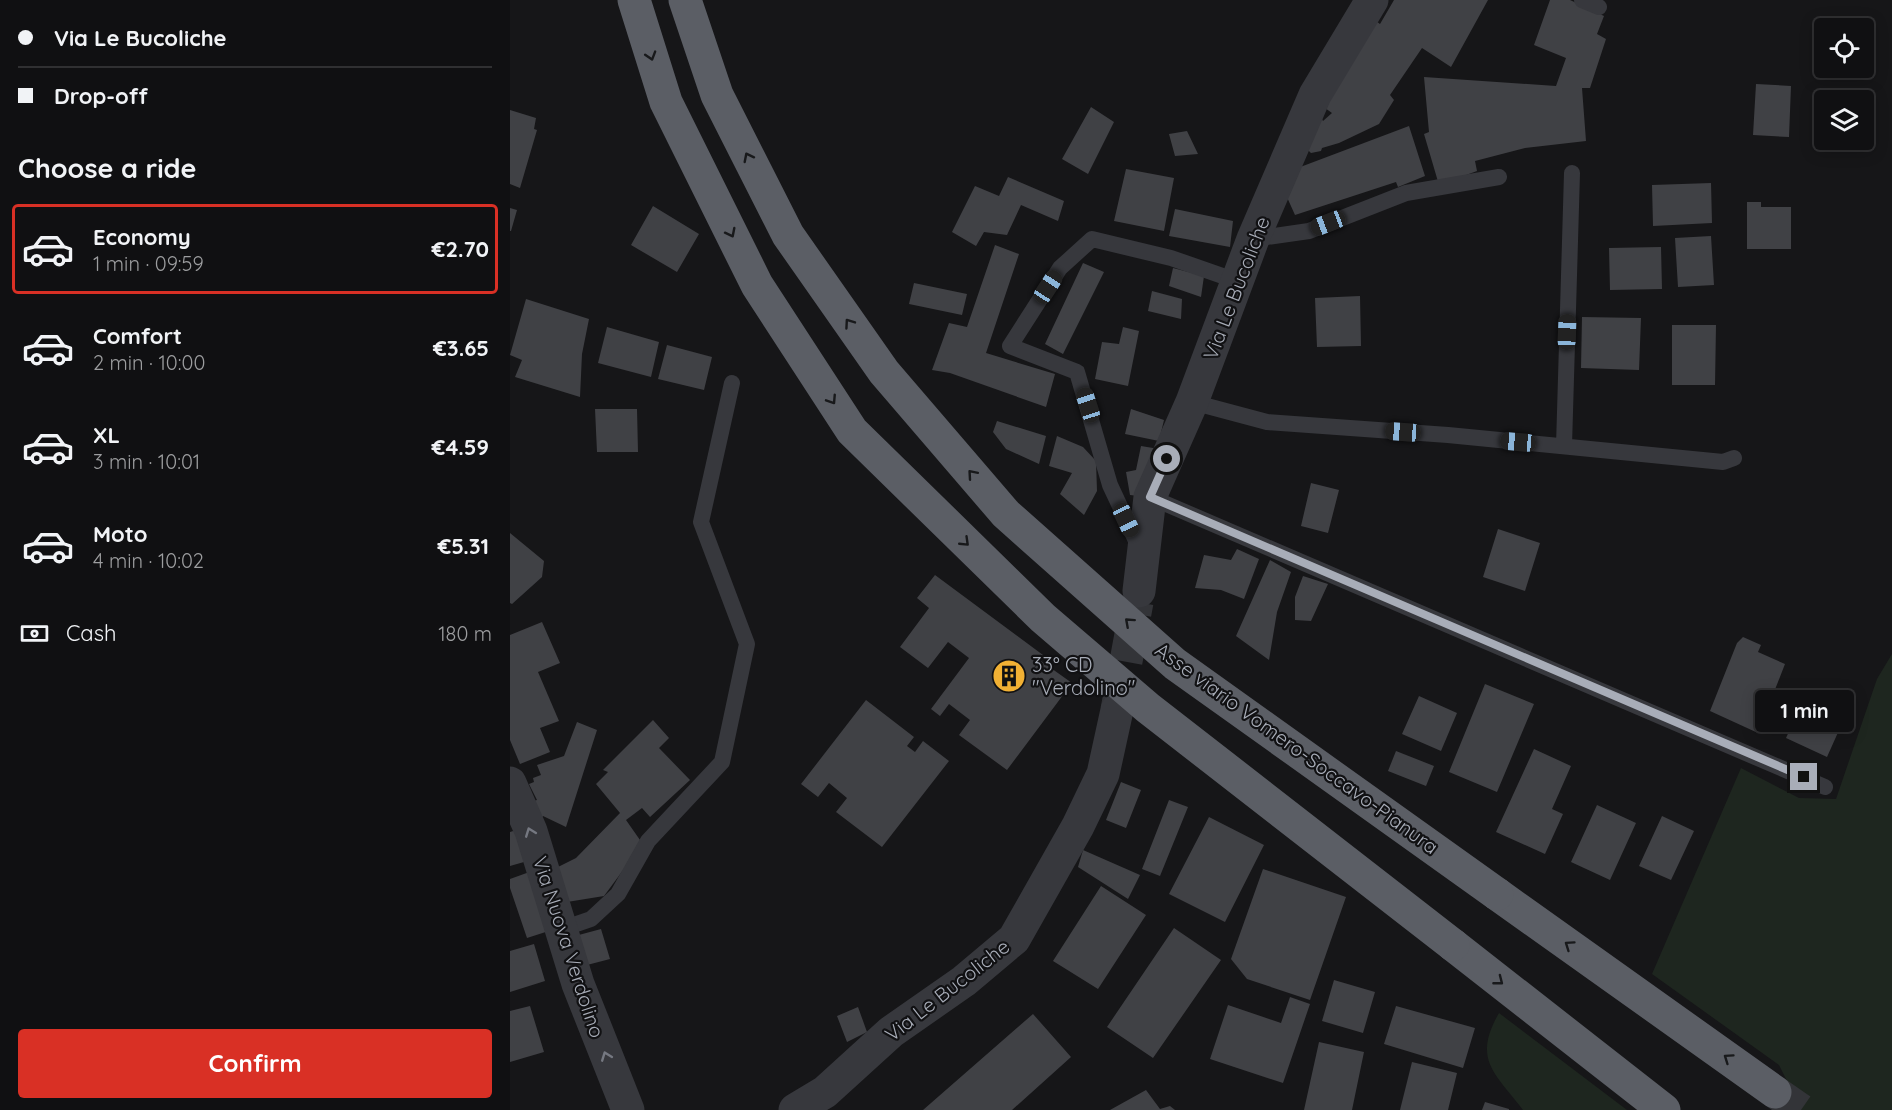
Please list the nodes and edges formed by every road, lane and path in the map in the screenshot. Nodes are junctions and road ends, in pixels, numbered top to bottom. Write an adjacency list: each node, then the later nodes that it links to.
1 (634, 0): 25 (highway, one-way to 25, bridge)
2 (685, 0): 21 (highway, Asse viario Vomero-Soccavo-Pianura, one-way to 2, bridge)
3 (1372, 0): 8 (street, Via Le Bucoliche)
4 (1582, 0): 5 (lane)
5 (1599, 7)
6 (1572, 174): 12 (lane)
7 (1498, 177): 8 (lane)
8 (1253, 239): 9 (street, Via Le Bucoliche)
9 (1238, 281): 11 (street, Via Le Bucoliche); 15 (lane)
10 (732, 383): 20 (lane)
11 (1192, 402): 12 (lane); 14 (street, Via Le Bucoliche)
12 (1564, 446): 13 (lane)
13 (1734, 458)
14 (1150, 497): 15 (street, Via Le Bucoliche); 19 (lane)
15 (1143, 556): 16 (street, Via Le Bucoliche)
16 (1139, 591)
17 (1118, 710): 22 (street, Via Le Bucoliche)
18 (510, 783): 20 (street, Via Nuova Verdolino, one-way to 18)
19 (1825, 787)
20 (562, 929): 23 (street, Via Nuova Verdolino, one-way to 20)
21 (1775, 1092)
22 (832, 1101): 24 (street, Via Le Bucoliche)
23 (628, 1110)
24 (795, 1110)
25 (1664, 1110)

